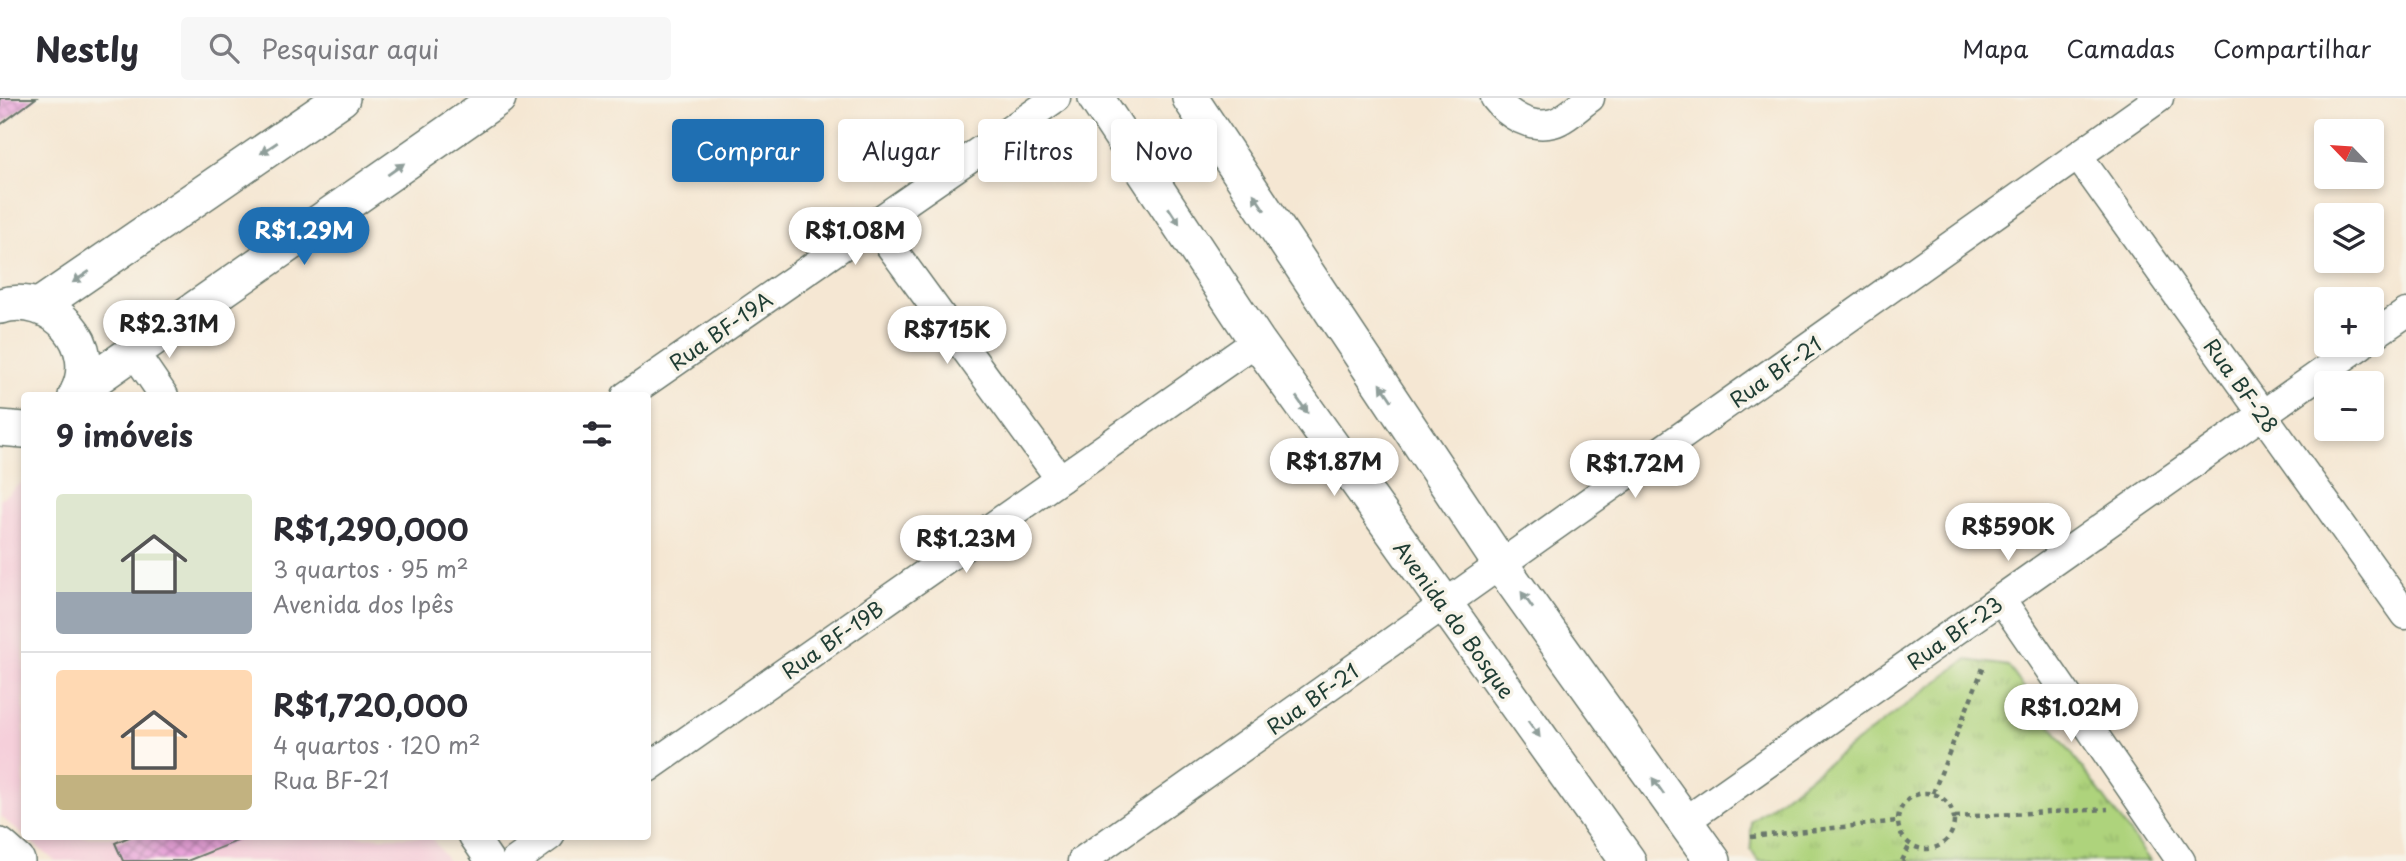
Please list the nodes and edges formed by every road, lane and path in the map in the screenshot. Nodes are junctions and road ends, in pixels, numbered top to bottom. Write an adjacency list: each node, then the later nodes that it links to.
1 (498, 98): 15 (street, one-way to 1)
2 (1056, 98): 10 (street, Rua BF-19A)
3 (1096, 98): 14 (street, Avenida do Bosque, one-way to 14)
4 (1190, 98): 23 (street, one-way to 4)
5 (1495, 98): 6 (street)
6 (1590, 98)
7 (2160, 98): 9 (street, Rua BF-21)
8 (329, 102): 11 (street, one-way to 11)
9 (2078, 156): 21 (street, Rua BF-28); 23 (street, Rua BF-21)
10 (874, 224): 20 (street, Rua BF-19A); 22 (street)
11 (12, 303): 17 (street)
12 (2406, 313): 13 (street)
13 (2384, 328)
14 (1256, 341): 22 (street, Rua BF-19B); 25 (street, Avenida do Bosque, one-way to 25)
15 (134, 352): 18 (street); 19 (street)
16 (2344, 357): 21 (street, Rua BF-23)
17 (77, 392)
18 (78, 392)
19 (161, 392)
20 (632, 392)
21 (2263, 414): 24 (street, Rua BF-23); 26 (street, Rua BF-28)
22 (1060, 479): 28 (street, Rua BF-19B)
23 (1501, 565): 25 (street, Rua BF-21); 33 (street, one-way to 23)
24 (2001, 599): 33 (street, Rua BF-23); 46 (street)
25 (1445, 605): 42 (street, Rua BF-21); 43 (street, Avenida do Bosque, one-way to 43)
26 (2406, 615)
27 (1985, 663): 29 (path)
28 (651, 766)
29 (1933, 793): 31 (path); 32 (path)
30 (2112, 809): 31 (path)
31 (1955, 817): 37 (path)
32 (1898, 821): 34 (path); 37 (path)
33 (1684, 822): 44 (street)
34 (1751, 837)
35 (476, 840): 40 (street)
36 (544, 840): 41 (street)
37 (1910, 844): 45 (path)
38 (0, 846): 39 (street)
39 (18, 861)
40 (490, 861)
41 (515, 861)
42 (1082, 861)
43 (1628, 861)
44 (1713, 861)
45 (1902, 861)
46 (2181, 861)

